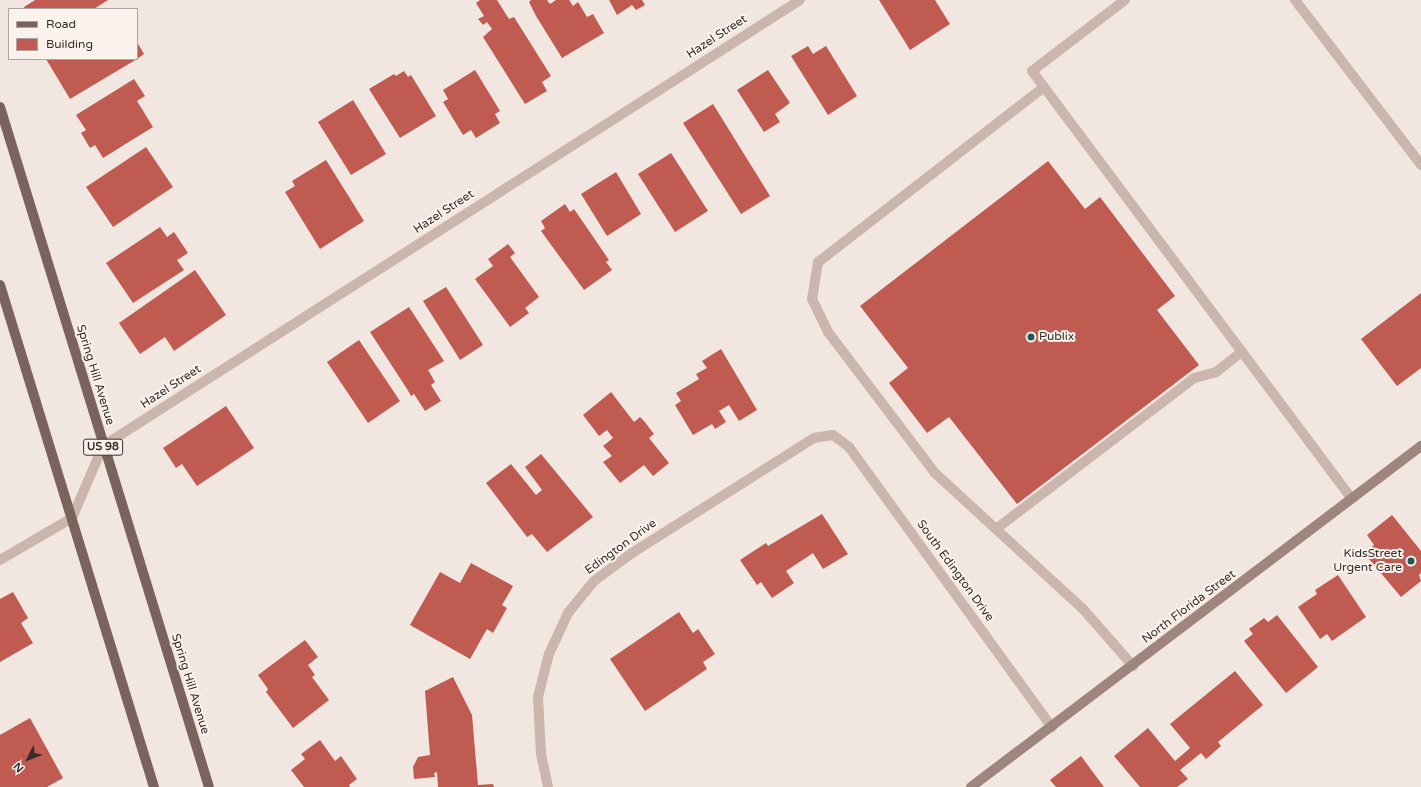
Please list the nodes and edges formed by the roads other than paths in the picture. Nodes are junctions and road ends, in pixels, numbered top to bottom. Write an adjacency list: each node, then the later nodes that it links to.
1 (800, 0): 10 (street, Hazel Street)
2 (1125, 0): 4 (street)
3 (1295, 0): 6 (street)
4 (1044, 87): 8 (street); 14 (street)
5 (0, 107): 10 (main road, Spring Hill Avenue / US 98)
6 (1421, 166)
7 (0, 285): 13 (main road)
8 (1242, 352): 12 (street); 14 (street)
9 (832, 435): 17 (street, South Edington Drive); 20 (street, Edington Drive)
10 (103, 446): 13 (street); 19 (main road, Spring Hill Avenue / US 98)
11 (1421, 446): 12 (street, North Florida Street)
12 (1352, 499): 16 (street, North Florida Street)
13 (72, 518): 15 (street); 18 (main road)
14 (996, 529): 16 (street)
15 (0, 560)
16 (1133, 666): 17 (street, North Florida Street)
17 (1052, 727): 21 (street, North Florida Street)
18 (154, 787)
19 (209, 787)
20 (548, 787)
21 (971, 787)

